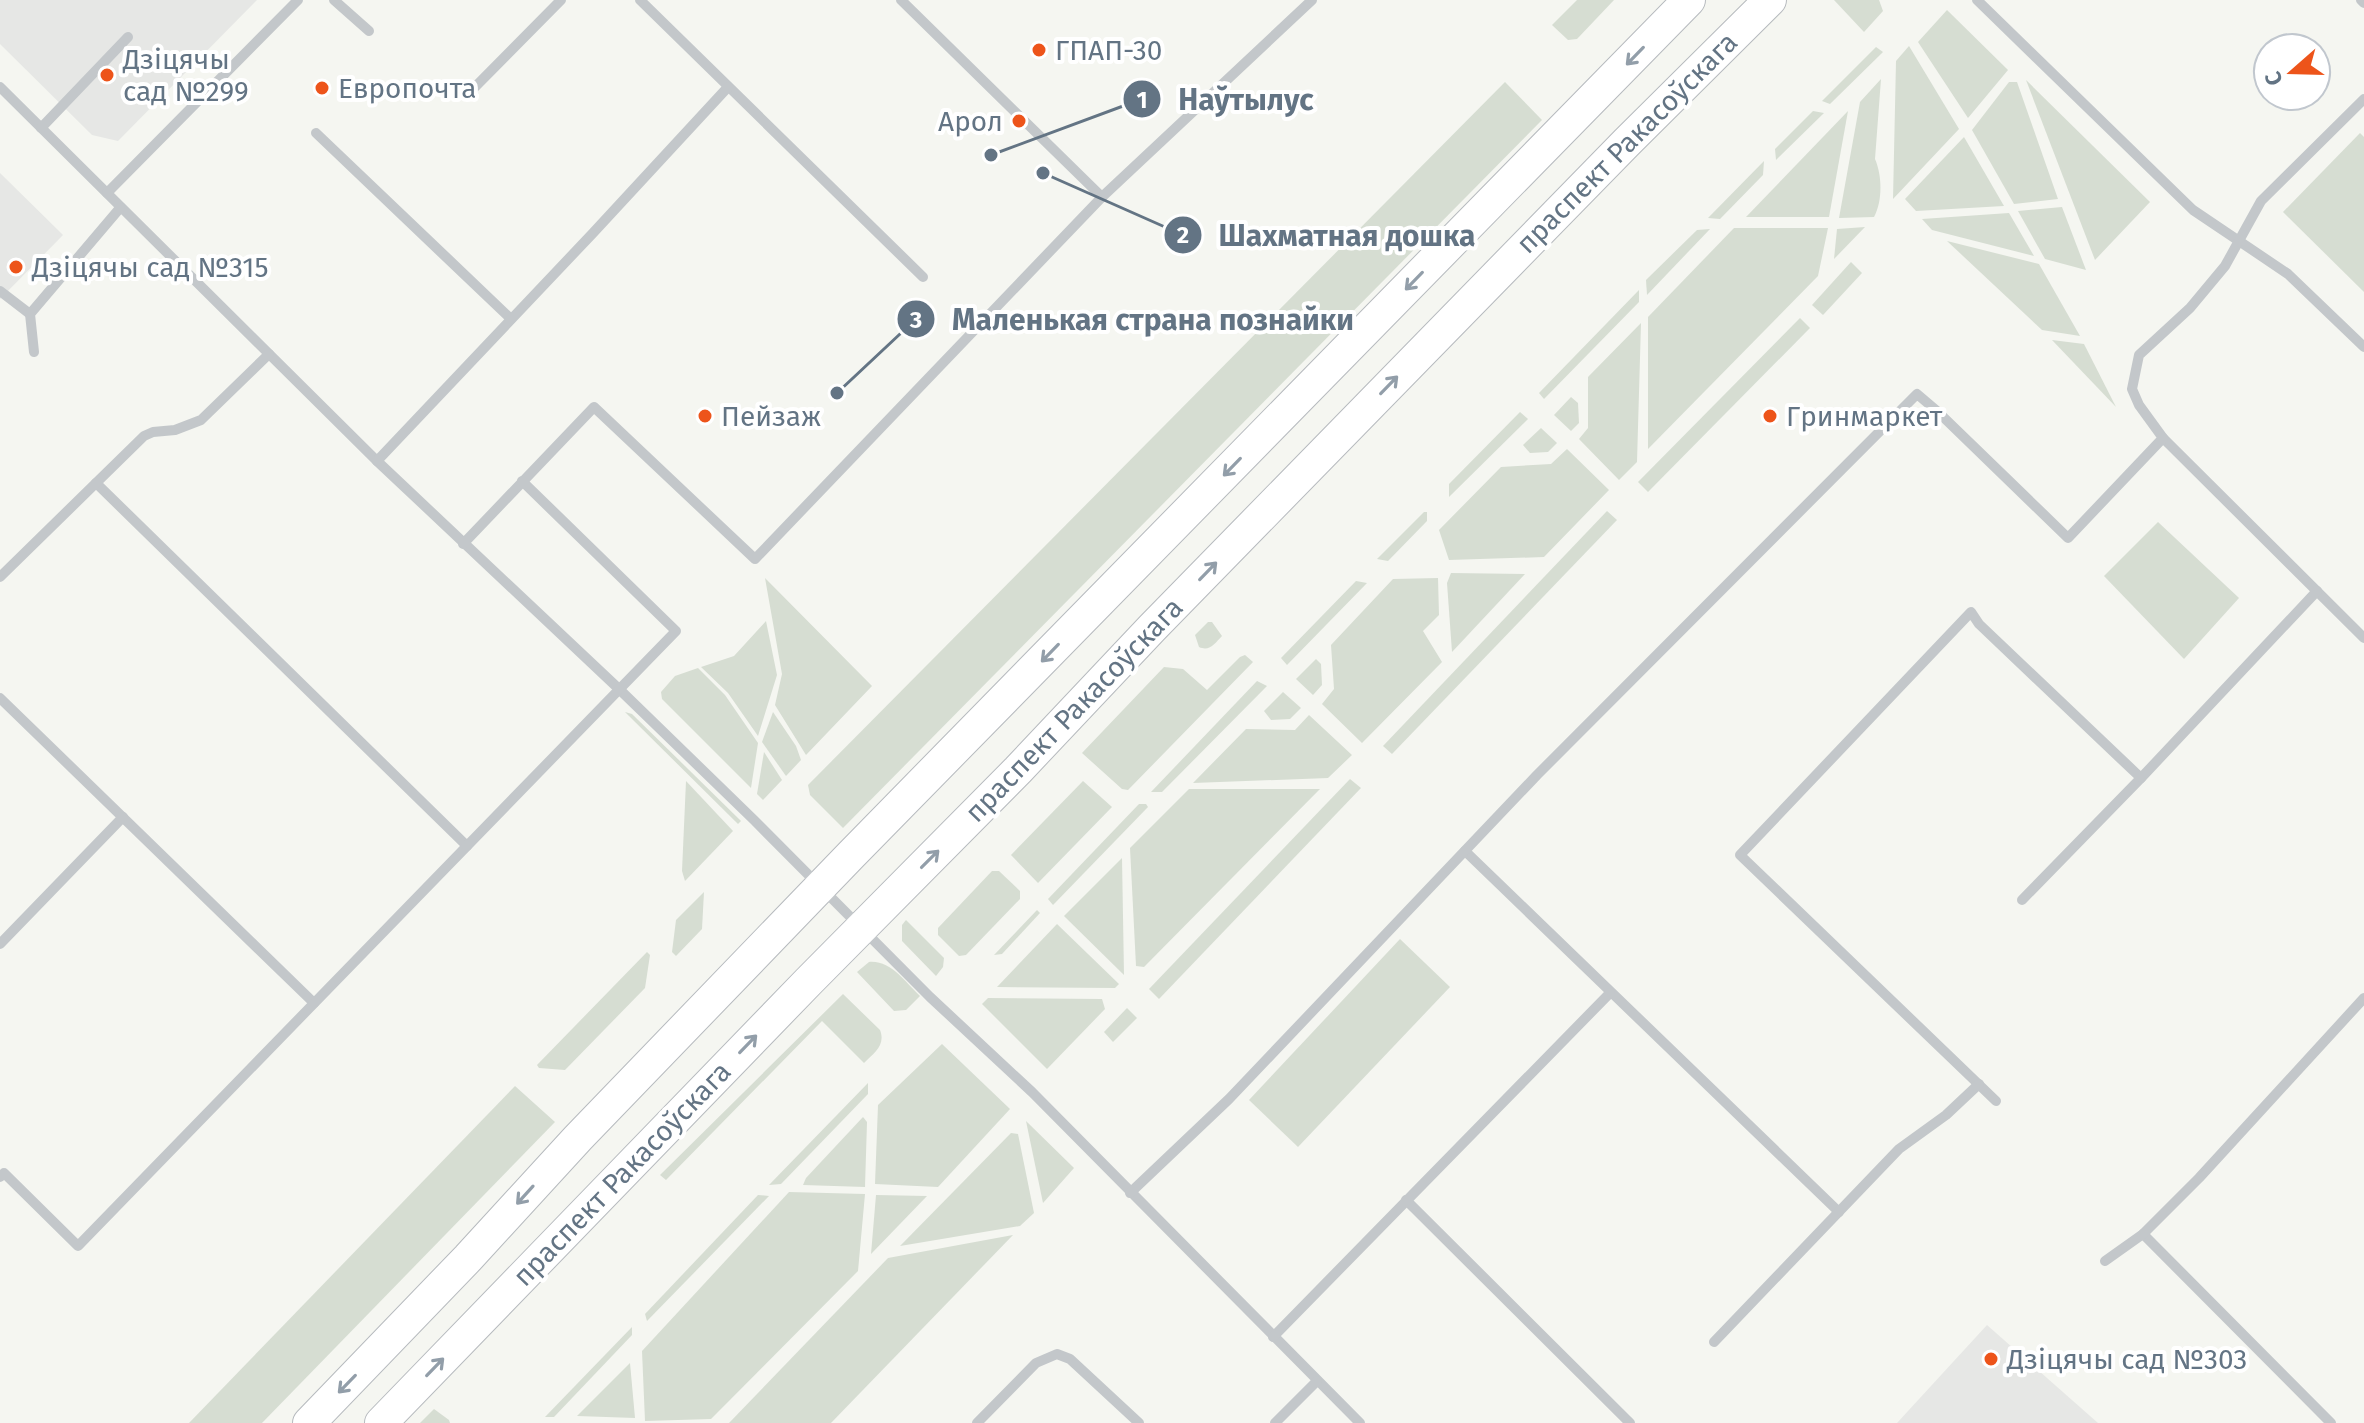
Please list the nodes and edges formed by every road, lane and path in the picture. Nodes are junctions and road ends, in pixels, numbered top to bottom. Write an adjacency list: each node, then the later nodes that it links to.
1 (298, 0): 18 (lane)
2 (334, 0): 10 (lane)
3 (561, 0): 14 (lane)
4 (640, 0): 13 (lane)
5 (901, 0): 19 (lane)
6 (1312, 0): 19 (lane)
7 (1689, 0): 43 (main road, праспект Ракасоўскага, one-way to 43)
8 (1770, 0): 45 (main road, праспект Ракасоўскага, one-way to 8)
9 (1977, 0): 21 (lane)
10 (369, 31)
11 (128, 37): 16 (lane)
12 (0, 87): 16 (lane)
13 (728, 87): 22 (lane); 25 (lane)
14 (474, 88)
15 (2364, 99): 21 (lane)
16 (41, 128): 18 (lane)
17 (316, 133): 25 (lane)
18 (107, 193): 20 (lane)
19 (1102, 197): 31 (lane)
20 (120, 208): 24 (lane); 28 (lane)
21 (2239, 239): 26 (lane); 29 (lane)
22 (923, 277)
23 (0, 291): 24 (lane)
24 (30, 314): 27 (lane)
25 (511, 319): 30 (lane)
26 (2364, 347)
27 (34, 352)
28 (269, 354): 30 (lane); 32 (lane)
29 (2163, 438): 35 (lane); 42 (lane)
30 (377, 461): 33 (lane)
31 (522, 481): 33 (lane); 37 (lane)
32 (96, 483): 34 (lane); 41 (lane)
33 (463, 544): 37 (lane)
34 (0, 577)
35 (2317, 591): 36 (lane); 39 (lane)
36 (2364, 638)
37 (619, 689): 41 (lane); 43 (lane)
38 (0, 698): 40 (lane)
39 (2141, 778): 44 (lane); 50 (lane)
40 (123, 817): 46 (lane); 49 (lane)
41 (467, 846): 49 (lane)
42 (1465, 851): 47 (lane); 53 (lane)
43 (821, 887): 45 (lane); 57 (main road, праспект Ракасоўскага, one-way to 57)
44 (2022, 900)
45 (861, 928): 53 (lane); 59 (main road, праспект Ракасоўскага, one-way to 45)
46 (0, 944)
47 (1610, 993): 54 (lane); 55 (lane)
48 (2364, 998): 56 (lane)
49 (314, 1003): 52 (lane)
50 (1979, 1084): 51 (lane); 55 (lane)
51 (1996, 1101)
52 (0, 1177)
53 (1130, 1193): 60 (lane)
54 (1406, 1200): 60 (lane); 69 (lane)
55 (1839, 1212): 61 (lane)
56 (2143, 1234): 58 (lane); 70 (lane)
57 (468, 1258): 59 (main road); 63 (main road, праспект Ракасоўскага, one-way to 63)
58 (2105, 1261)
59 (505, 1295): 64 (main road, праспект Ракасоўскага, one-way to 59)
60 (1273, 1337): 62 (lane)
61 (1714, 1342)
62 (1317, 1381): 67 (lane); 68 (lane)
63 (309, 1423)
64 (381, 1423)
65 (977, 1423): 66 (lane)
66 (1139, 1423)
67 (1275, 1423)
68 (1360, 1423)
69 (1630, 1423)
70 (2331, 1423)

